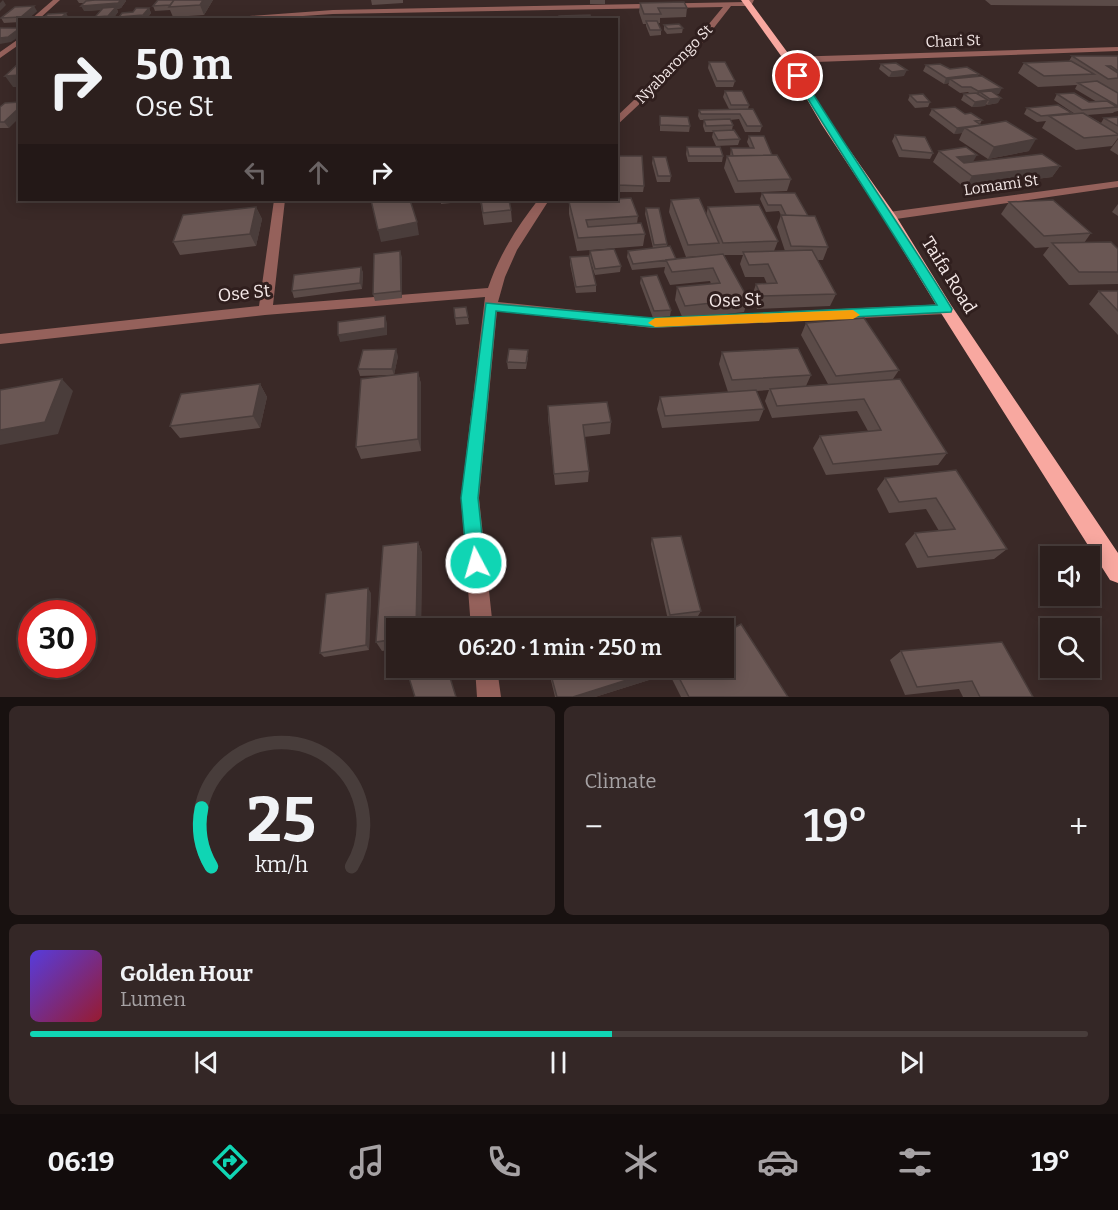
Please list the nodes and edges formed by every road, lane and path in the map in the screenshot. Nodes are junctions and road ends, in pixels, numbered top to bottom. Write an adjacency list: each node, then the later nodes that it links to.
1 (57, 0): 6 (street)
2 (748, 1): 3 (street); 12 (highway, Taifa Road)
3 (729, 3): 4 (street); 13 (street, Nyabarongo St)
4 (505, 8): 5 (street); 8 (street)
5 (332, 16): 7 (street)
6 (35, 18)
7 (252, 18)
8 (512, 18)
9 (18, 42): 11 (street)
10 (1118, 49): 12 (street, Chari St)
11 (0, 56)
12 (788, 60): 17 (highway, Taifa Road)
13 (618, 121)
14 (1118, 184): 17 (street, Lomami St)
15 (279, 201): 20 (street)
16 (543, 201): 18 (street)
17 (889, 216): 19 (highway, Taifa Road)
18 (492, 299): 19 (street, Ose St); 20 (street, Ose St); 23 (street)
19 (946, 309): 22 (highway, Taifa Road)
20 (265, 310): 21 (street, Ose St)
21 (0, 339)
22 (1118, 572)
23 (481, 618)
24 (487, 678): 25 (street)
25 (489, 697)

